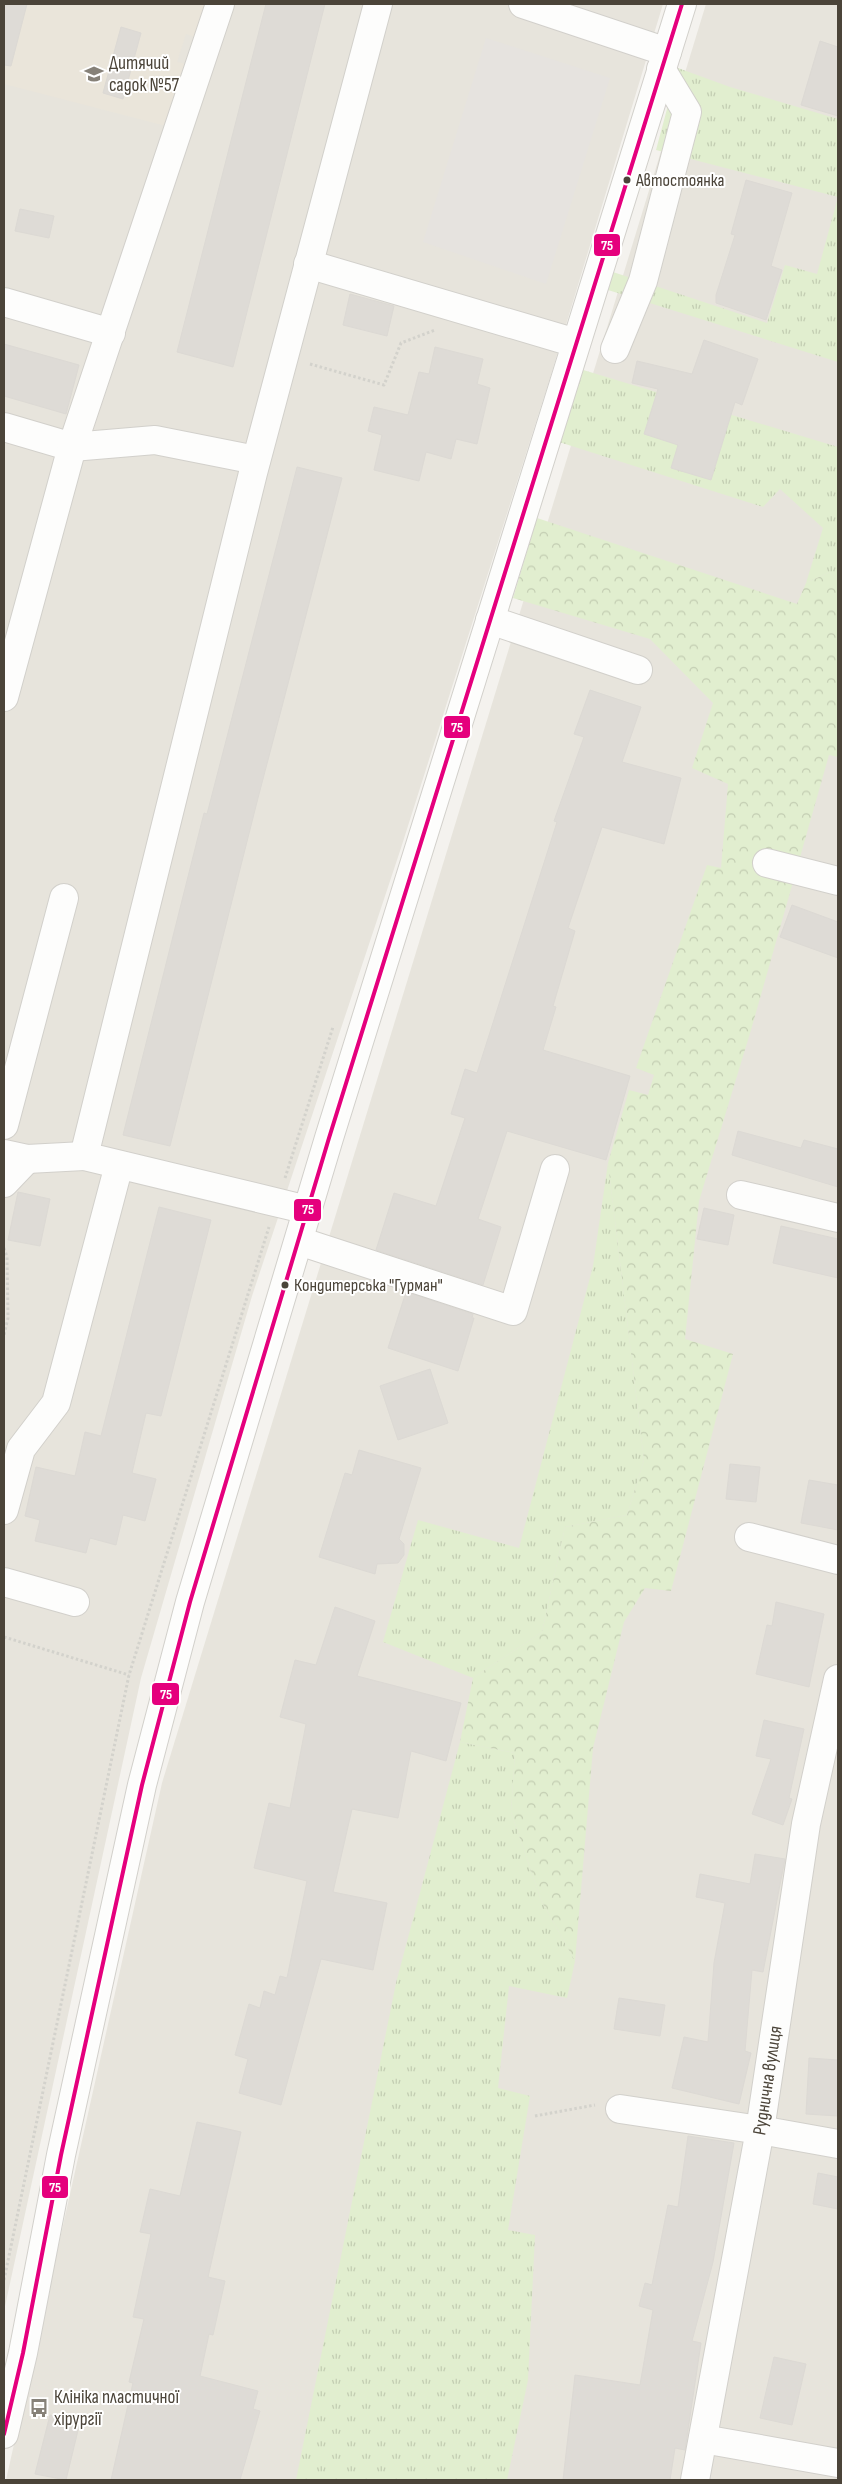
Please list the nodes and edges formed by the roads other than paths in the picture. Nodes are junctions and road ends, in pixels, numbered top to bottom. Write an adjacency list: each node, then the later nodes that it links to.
1 (220, 4): 8 (street)
2 (378, 4): 6 (street)
3 (523, 4): 5 (street)
4 (682, 4): 5 (street)
5 (664, 60): 9 (street); 10 (street)
6 (308, 264): 9 (street); 13 (street)
7 (4, 302): 8 (street)
8 (111, 333): 12 (street)
9 (576, 343): 14 (street)
10 (615, 349)
11 (4, 428): 12 (street)
12 (72, 447): 13 (street); 16 (street)
13 (256, 460): 21 (street)
14 (490, 620): 15 (street); 27 (street)
15 (638, 670)
16 (4, 697)
17 (767, 863): 18 (street)
18 (838, 881)
19 (64, 898): 20 (street)
20 (4, 1125)
21 (84, 1156): 22 (street); 23 (street)
22 (15, 1157): 25 (street)
23 (120, 1165): 27 (street); 30 (street)
24 (555, 1168): 29 (street)
25 (4, 1183)
26 (741, 1195): 28 (street)
27 (308, 1210): 29 (street)
28 (838, 1218)
29 (299, 1241): 39 (street)
30 (4, 1510)
31 (749, 1537): 32 (street)
32 (838, 1560)
33 (4, 1582): 34 (street)
34 (75, 1602)
35 (838, 1679): 37 (street, Руднична вулиця)
36 (620, 2109): 37 (street)
37 (760, 2130): 38 (street); 40 (street, Руднична вулиця)
38 (838, 2144)
39 (4, 2434)
40 (703, 2439): 41 (street); 42 (street, Руднична вулиця)
41 (838, 2463)
42 (695, 2480)

